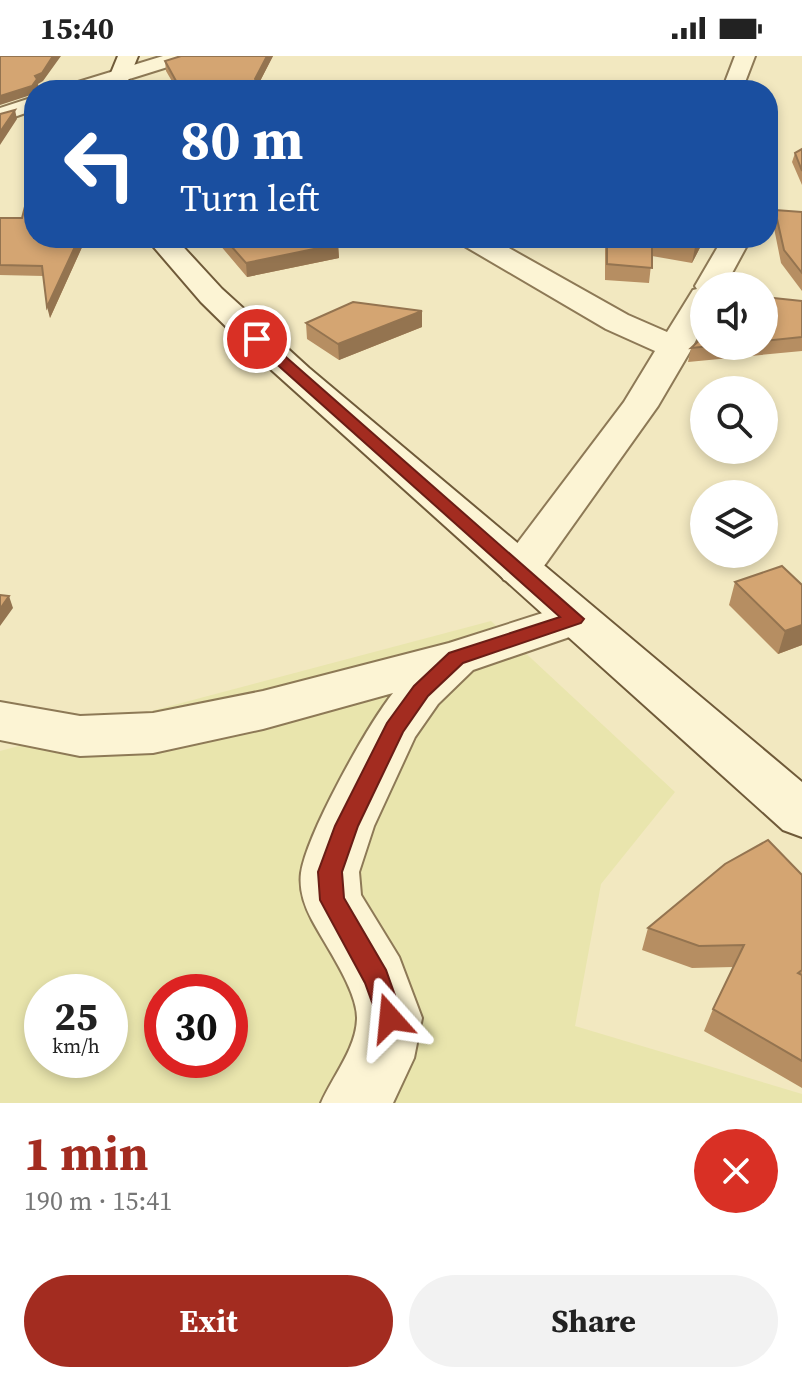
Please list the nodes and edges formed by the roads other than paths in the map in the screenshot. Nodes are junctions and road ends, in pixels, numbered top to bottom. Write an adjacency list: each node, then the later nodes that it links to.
1 (183, 56): 3 (street)
2 (745, 56): 5 (street)
3 (120, 73): 4 (street)
4 (100, 80)
5 (736, 80)
6 (24, 107): 7 (street)
7 (0, 115)
8 (168, 248): 14 (street)
9 (488, 248): 13 (street)
10 (731, 248): 11 (street)
11 (718, 272)
12 (690, 322): 13 (street)
13 (675, 348): 14 (street)
14 (519, 570): 15 (street)
15 (574, 619): 16 (street); 18 (street)
16 (456, 658): 17 (street); 19 (street)
17 (0, 721)
18 (802, 814)
19 (355, 1103)

